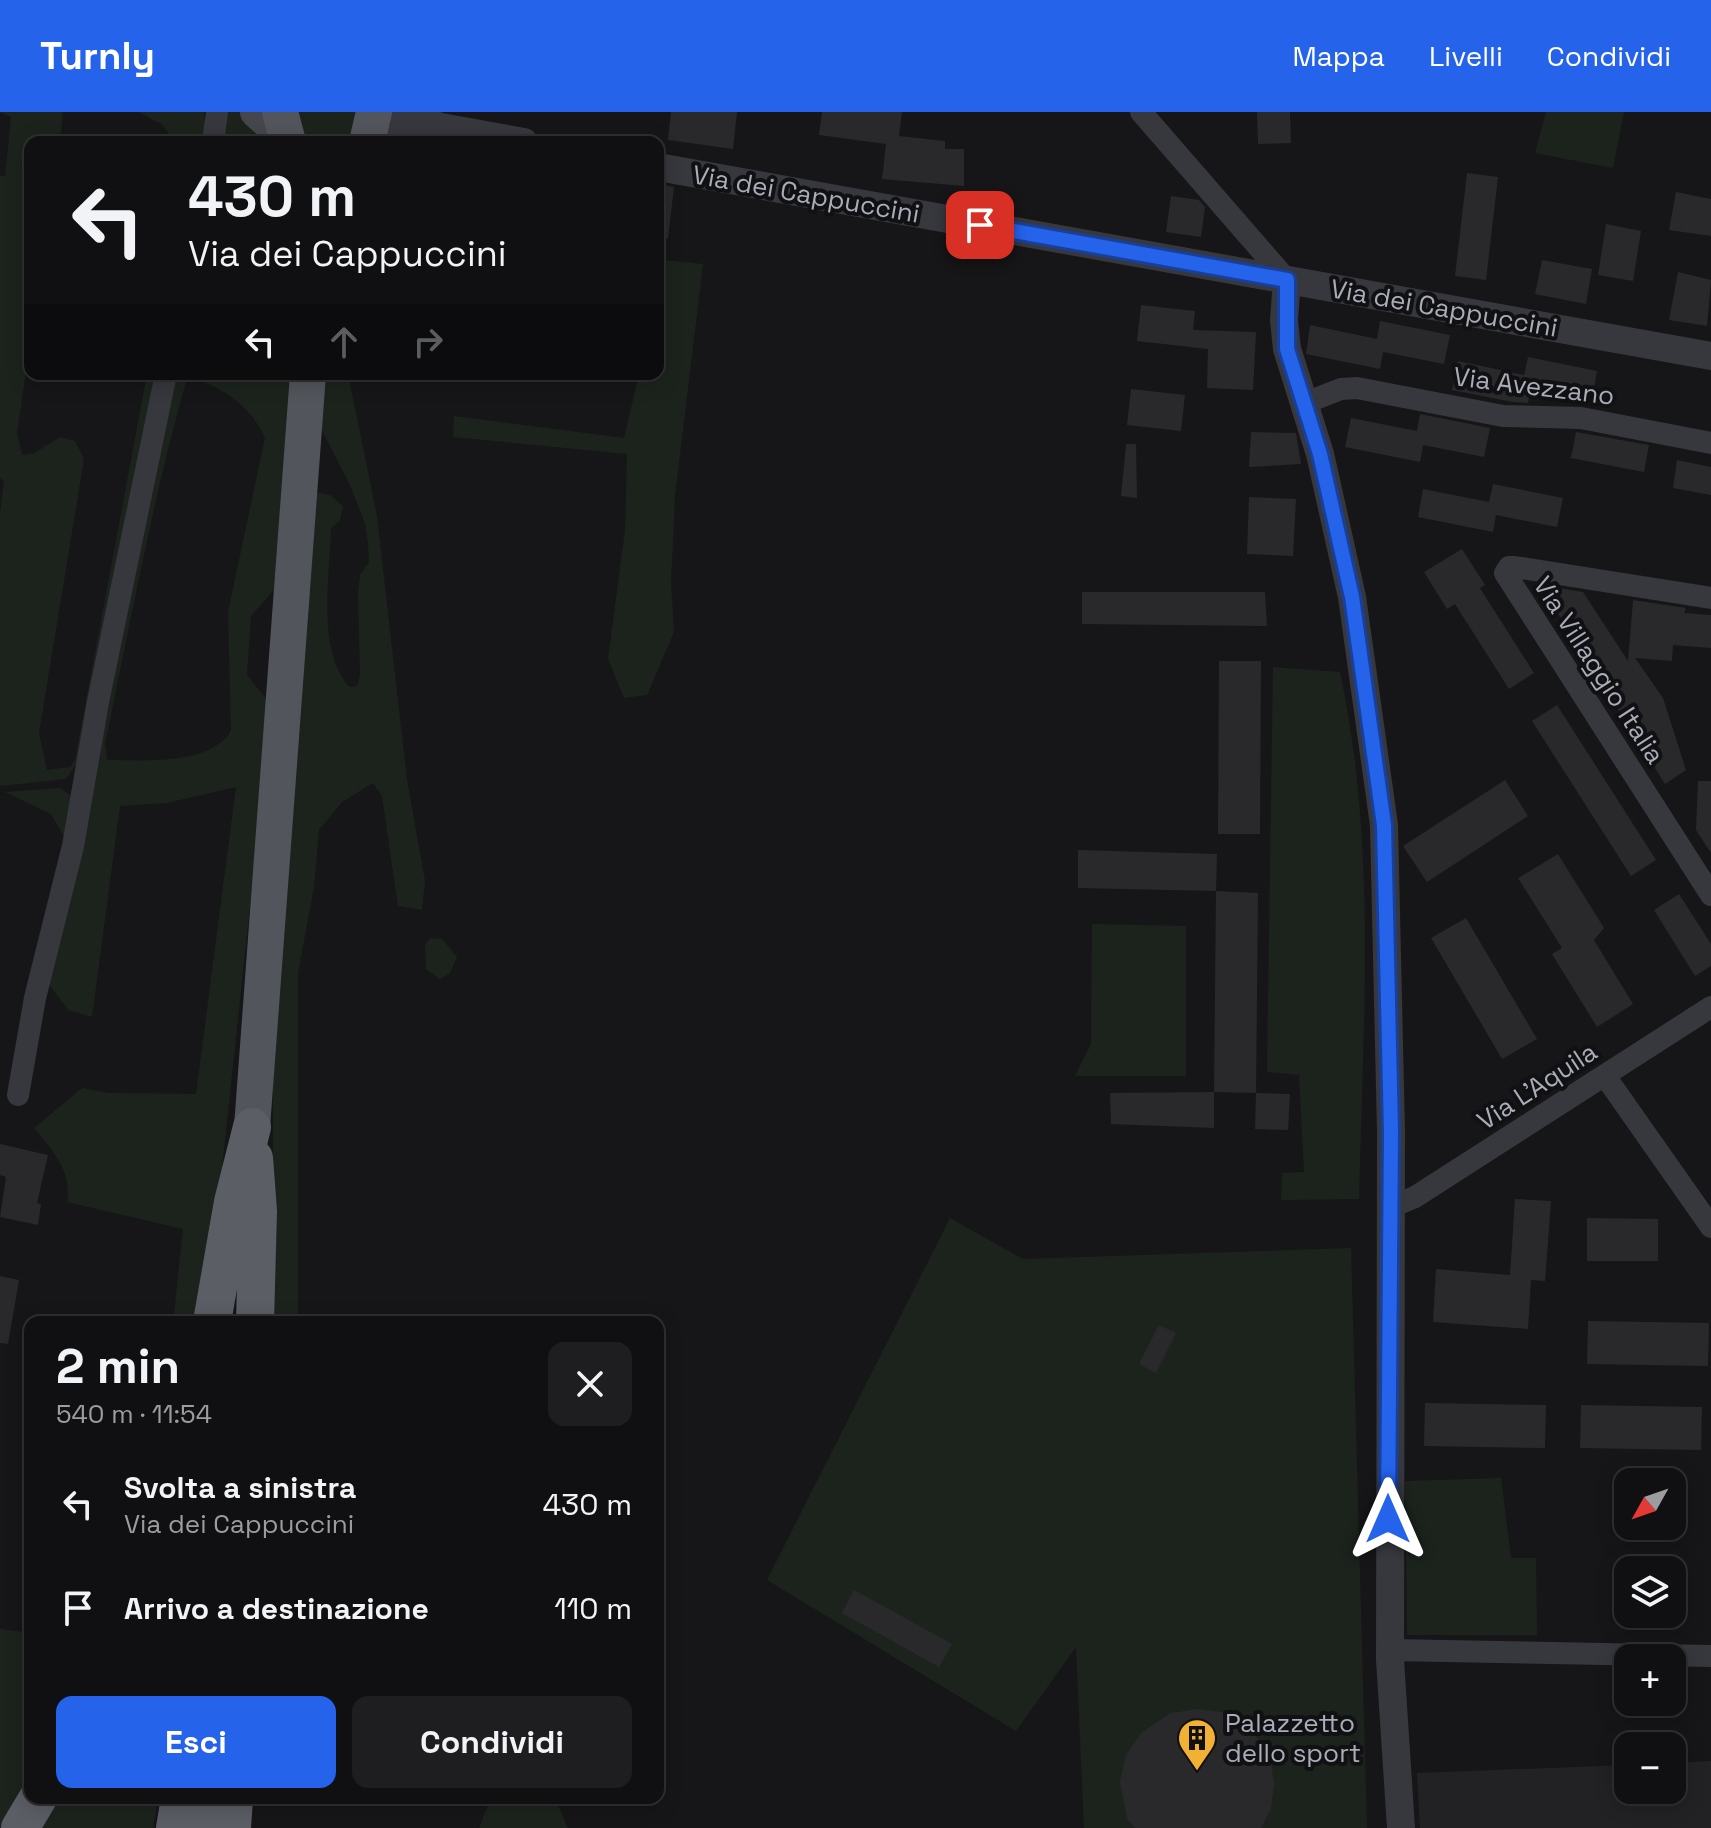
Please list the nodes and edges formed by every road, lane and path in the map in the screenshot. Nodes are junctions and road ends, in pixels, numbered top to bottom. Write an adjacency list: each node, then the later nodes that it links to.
1 (217, 112): 8 (street)
2 (256, 112): 6 (main road)
3 (374, 112): 9 (main road)
4 (397, 112): 7 (street)
5 (1141, 112): 13 (street)
6 (285, 131)
7 (460, 131): 10 (street); 11 (street)
8 (214, 136)
9 (371, 136)
10 (396, 136)
11 (489, 136)
12 (664, 168): 13 (street, Via dei Cappuccini)
13 (1287, 280): 14 (street, Via dei Cappuccini); 17 (street)
14 (1711, 356)
15 (165, 380): 23 (street)
16 (308, 380): 24 (main road)
17 (1305, 403): 18 (street, Via Avezzano); 25 (street)
18 (1711, 443)
19 (1711, 598): 20 (street, Via Villaggio Italia)
20 (1711, 895)
21 (1711, 1007): 22 (street, Via L'Aquila)
22 (1605, 1076): 25 (street, Via L'Aquila); 27 (street)
23 (18, 1095)
24 (252, 1127): 26 (highway); 28 (highway); 31 (highway)
25 (1391, 1207): 32 (street)
26 (244, 1223): 29 (highway); 30 (highway)
27 (1711, 1227)
28 (213, 1316)
29 (234, 1316)
30 (242, 1316)
31 (255, 1316)
32 (1390, 1650): 33 (street); 40 (street)
33 (1711, 1656)
34 (34, 1804): 37 (highway)
35 (179, 1804): 38 (highway)
36 (229, 1811): 39 (highway)
37 (20, 1828)
38 (175, 1828)
39 (203, 1828)
40 (1401, 1828)

